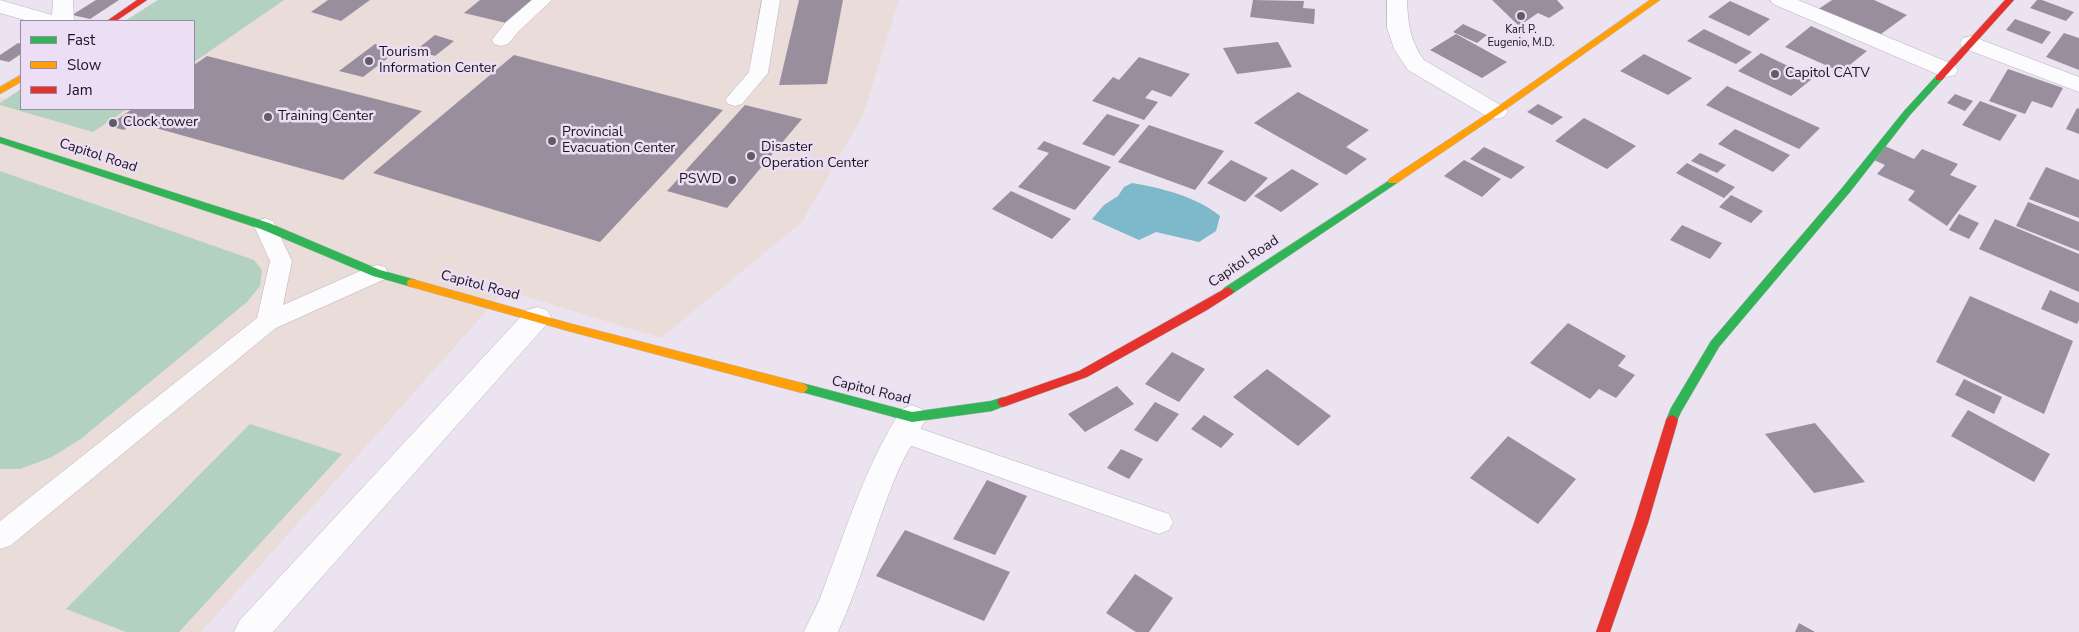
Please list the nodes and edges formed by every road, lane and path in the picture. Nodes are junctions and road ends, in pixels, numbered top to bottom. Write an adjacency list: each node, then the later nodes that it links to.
1 (63, 0): 11 (street)
2 (143, 0): 12 (street)
3 (543, 0): 13 (lane)
4 (771, 0): 19 (lane)
5 (1397, 0): 20 (street)
6 (1656, 0): 20 (street, Capitol Road)
7 (1780, 0): 15 (street)
8 (2010, 0): 14 (street)
9 (0, 6): 10 (street)
10 (46, 20)
11 (63, 20)
12 (113, 20)
13 (502, 40)
14 (1971, 43): 15 (street); 17 (street)
15 (1947, 70): 32 (street)
16 (20, 79): 18 (street)
17 (2079, 85)
18 (0, 91)
19 (735, 100)
20 (1496, 112): 26 (street, Capitol Road)
21 (0, 140): 22 (street, Capitol Road)
22 (265, 226): 23 (street, Capitol Road); 25 (lane)
23 (377, 273): 24 (street, Capitol Road); 25 (lane)
24 (537, 316): 26 (street, Capitol Road); 30 (street)
25 (268, 322): 27 (lane)
26 (907, 425): 28 (lane); 31 (street)
27 (11, 515): 29 (lane)
28 (1159, 522)
29 (0, 537)
30 (251, 632)
31 (821, 632)
32 (1603, 632)

